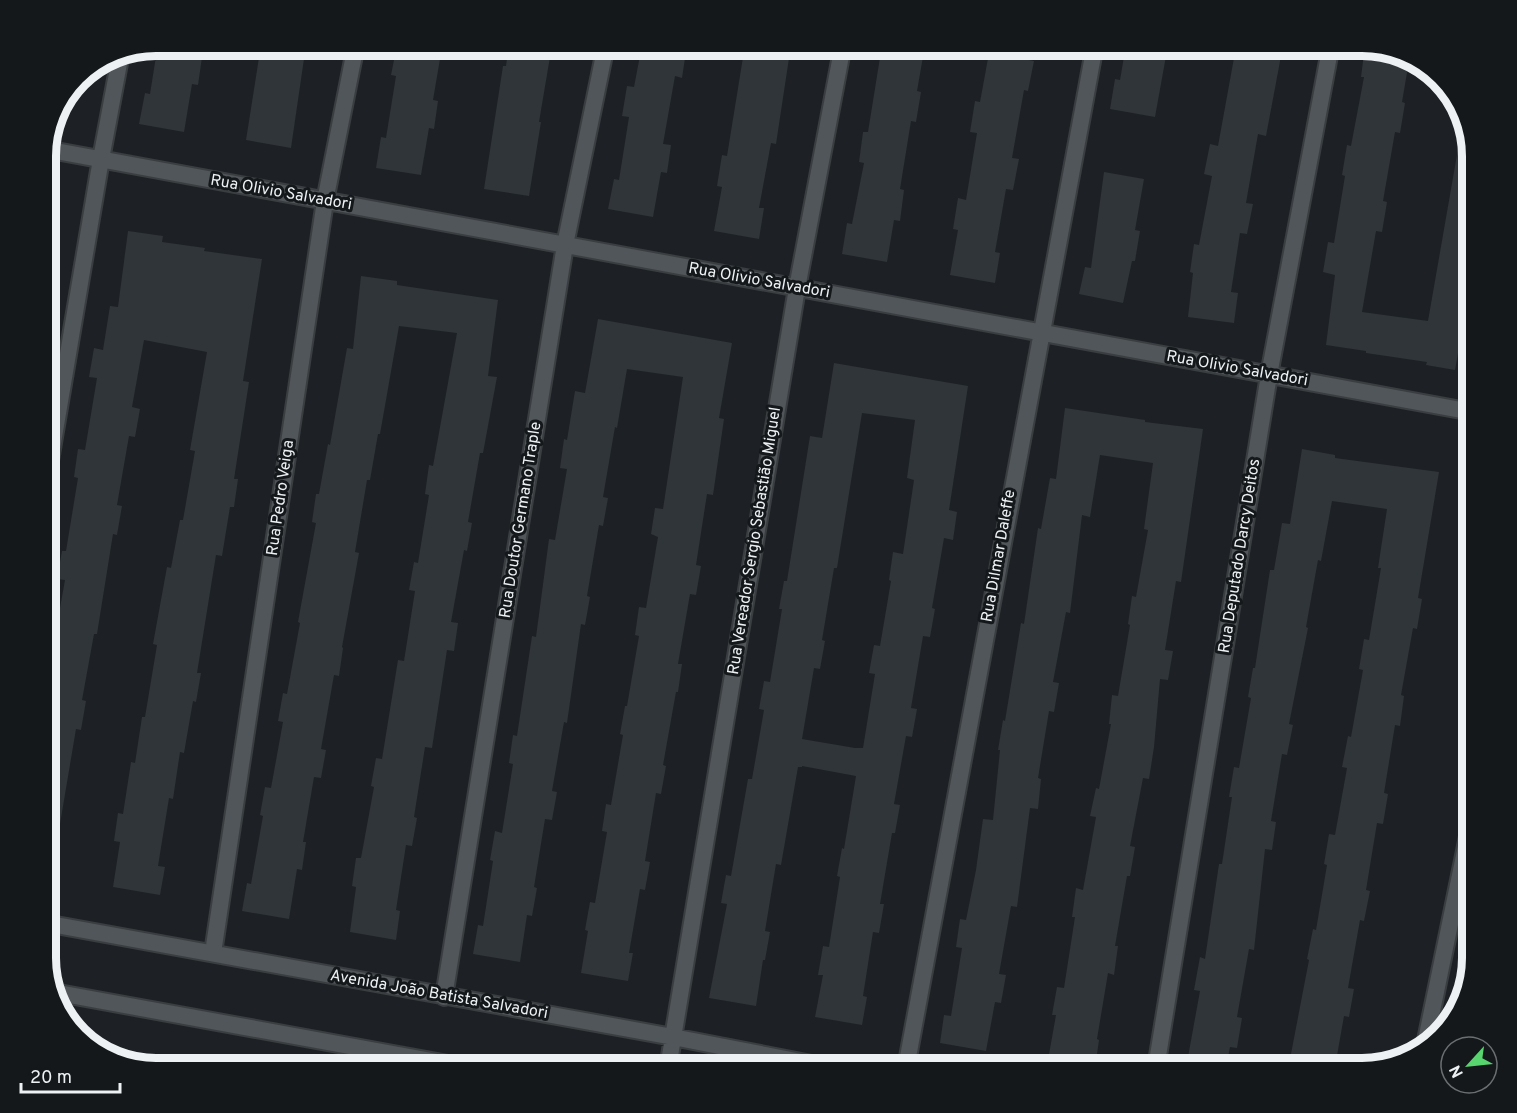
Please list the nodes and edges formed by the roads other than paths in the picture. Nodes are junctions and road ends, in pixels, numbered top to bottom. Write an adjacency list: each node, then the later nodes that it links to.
1 (354, 56): 9 (street, Rua Pedro Veiga)
2 (604, 56): 10 (street, Rua Doutor Germano Traple)
3 (841, 56): 11 (street, Rua Vereador Sergio Sebastião Miguel)
4 (1093, 56): 12 (street, Rua Dilmar Daleffe)
5 (1329, 56): 13 (street, Rua Deputado Darcy Deitos)
6 (119, 63): 8 (street)
7 (56, 151): 8 (street, Rua Olivio Salvadori)
8 (101, 159): 9 (street, Rua Olivio Salvadori); 15 (street)
9 (325, 201): 10 (street, Rua Olivio Salvadori); 18 (street, Rua Pedro Veiga)
10 (565, 245): 11 (street, Rua Olivio Salvadori); 20 (street, Rua Doutor Germano Traple)
11 (797, 288): 12 (street, Rua Olivio Salvadori); 22 (street, Rua Vereador Sergio Sebastião Miguel)
12 (1040, 333): 13 (street, Rua Olivio Salvadori); 26 (street, Rua Dilmar Daleffe)
13 (1269, 375): 14 (street, Rua Olivio Salvadori); 27 (street, Rua Deputado Darcy Deitos)
14 (1462, 410)
15 (56, 425)
16 (1462, 865): 21 (street)
17 (56, 925): 18 (street, Avenida João Batista Salvadori)
18 (213, 953): 20 (street, Avenida João Batista Salvadori)
19 (63, 994): 23 (street)
20 (444, 997): 22 (street, Avenida João Batista Salvadori)
21 (1428, 1032)
22 (673, 1037): 24 (street, Rua Vereador Sergio Sebastião Miguel); 25 (street, Avenida João Batista Salvadori)
23 (415, 1058)
24 (670, 1058)
25 (781, 1058)
26 (908, 1058)
27 (1158, 1058)

